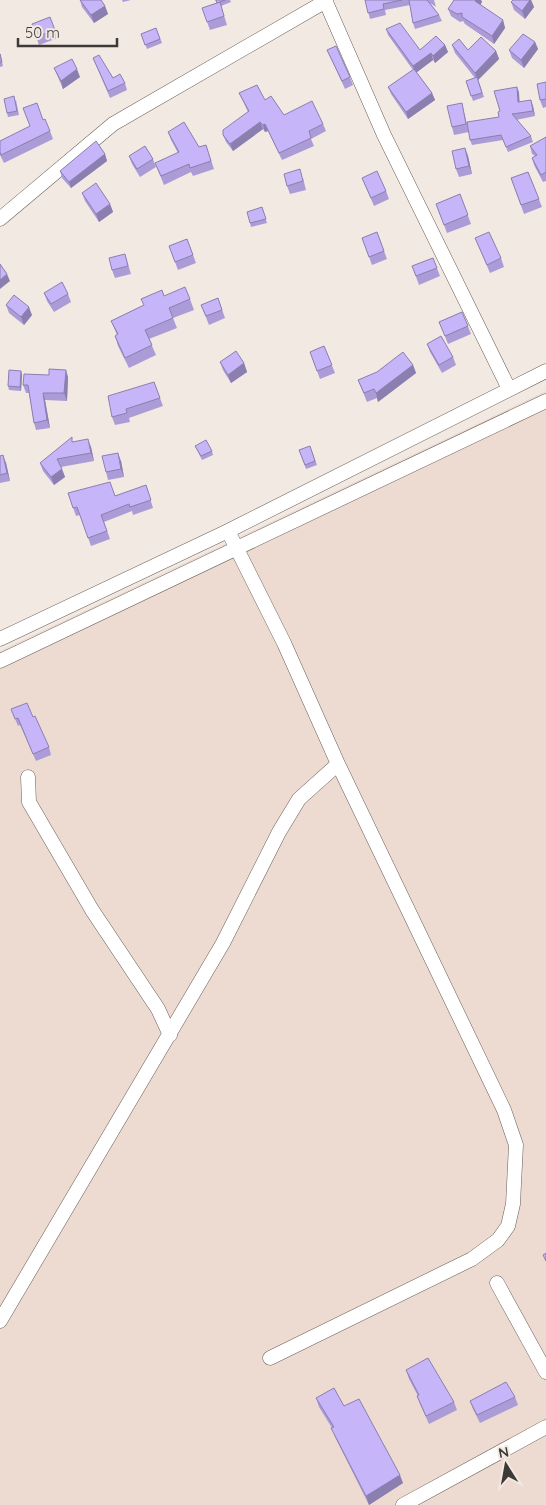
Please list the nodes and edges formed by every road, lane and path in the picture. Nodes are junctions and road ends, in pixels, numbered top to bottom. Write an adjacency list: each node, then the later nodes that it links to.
1 (326, 1): 2 (street); 4 (street)
2 (0, 219)
3 (546, 371): 4 (street)
4 (509, 389): 6 (street)
5 (546, 401): 7 (street)
6 (228, 531): 7 (street); 8 (street)
7 (237, 549): 9 (street); 10 (street)
8 (0, 639)
9 (0, 661)
10 (338, 764): 12 (street); 15 (street)
11 (28, 777): 12 (street)
12 (170, 1035): 14 (street)
13 (497, 1283): 16 (street)
14 (0, 1321)
15 (270, 1358)
16 (546, 1372)
17 (546, 1427): 18 (street)
18 (403, 1505)

